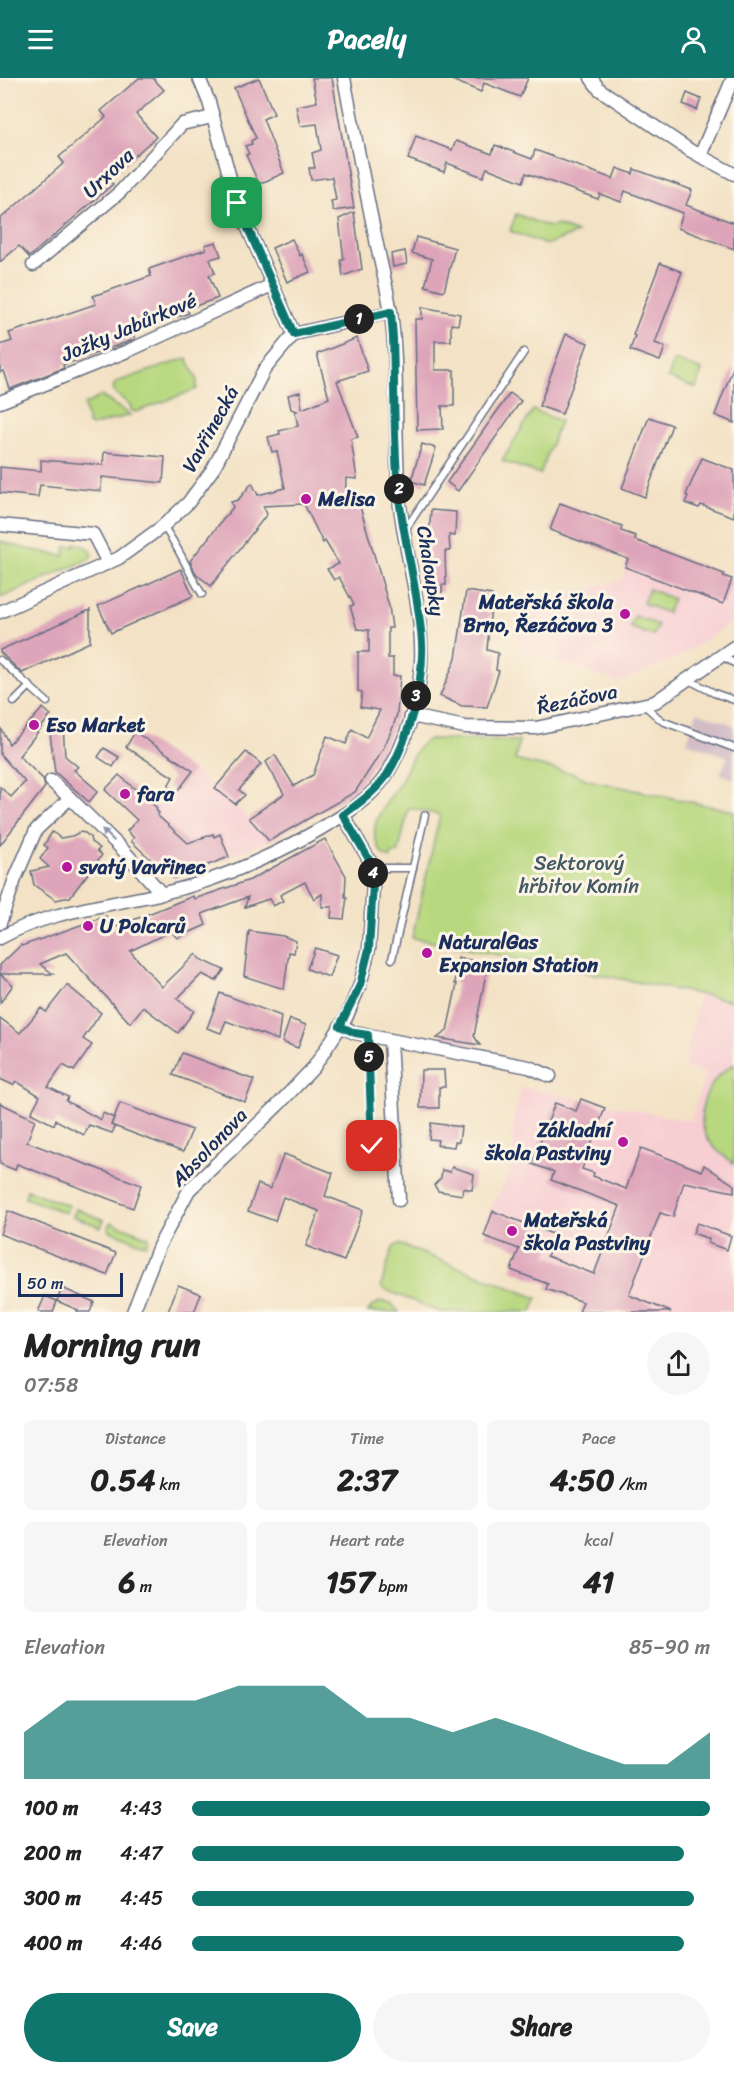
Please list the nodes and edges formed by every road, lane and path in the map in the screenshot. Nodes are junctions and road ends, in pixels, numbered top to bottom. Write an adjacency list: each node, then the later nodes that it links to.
1 (199, 78): 5 (street)
2 (344, 78): 10 (street, Chaloupky)
3 (591, 78): 6 (street)
4 (733, 78): 6 (street)
5 (212, 117): 8 (street, Urxova); 9 (street)
6 (700, 156): 7 (street)
7 (734, 174)
8 (33, 265)
9 (272, 285): 11 (street); 13 (street, Jožky Jabůrkové)
10 (391, 312): 11 (street); 16 (street, Chaloupky)
11 (294, 334): 15 (street, Vavřinecká)
12 (524, 352): 16 (lane)
13 (0, 402)
14 (0, 525): 17 (street)
15 (163, 526): 17 (street, Vavřinecká); 18 (lane)
16 (405, 530): 30 (street, Chaloupky)
17 (108, 563): 19 (street, Vavřinecká)
18 (202, 594)
19 (0, 612)
20 (734, 647): 21 (street, Řezáčova)
21 (721, 656): 23 (lane); 24 (street, Řezáčova)
22 (0, 660): 25 (lane)
23 (734, 663)
24 (689, 680): 26 (lane); 29 (street, Řezáčova)
25 (30, 686): 27 (lane); 28 (lane)
26 (734, 700)
27 (14, 702)
28 (47, 702)
29 (643, 704): 30 (street, Řezáčova); 31 (lane)
30 (411, 716): 34 (street, Chaloupky)
31 (734, 748)
32 (51, 781): 33 (street)
33 (70, 798): 38 (street, one-way to 33); 39 (street)
34 (343, 815): 36 (street); 38 (street, Chaloupky)
35 (425, 815): 37 (lane)
36 (374, 868): 37 (lane); 42 (street, Absolonova)
37 (413, 868): 41 (lane)
38 (162, 894): 40 (street, Chaloupky)
39 (0, 923)
40 (0, 938)
41 (392, 959)
42 (340, 1026): 43 (street); 48 (street, Absolonova)
43 (368, 1035): 44 (street); 46 (lane)
44 (390, 1040): 45 (street); 47 (street)
45 (550, 1076)
46 (372, 1146)
47 (399, 1200)
48 (133, 1312)

